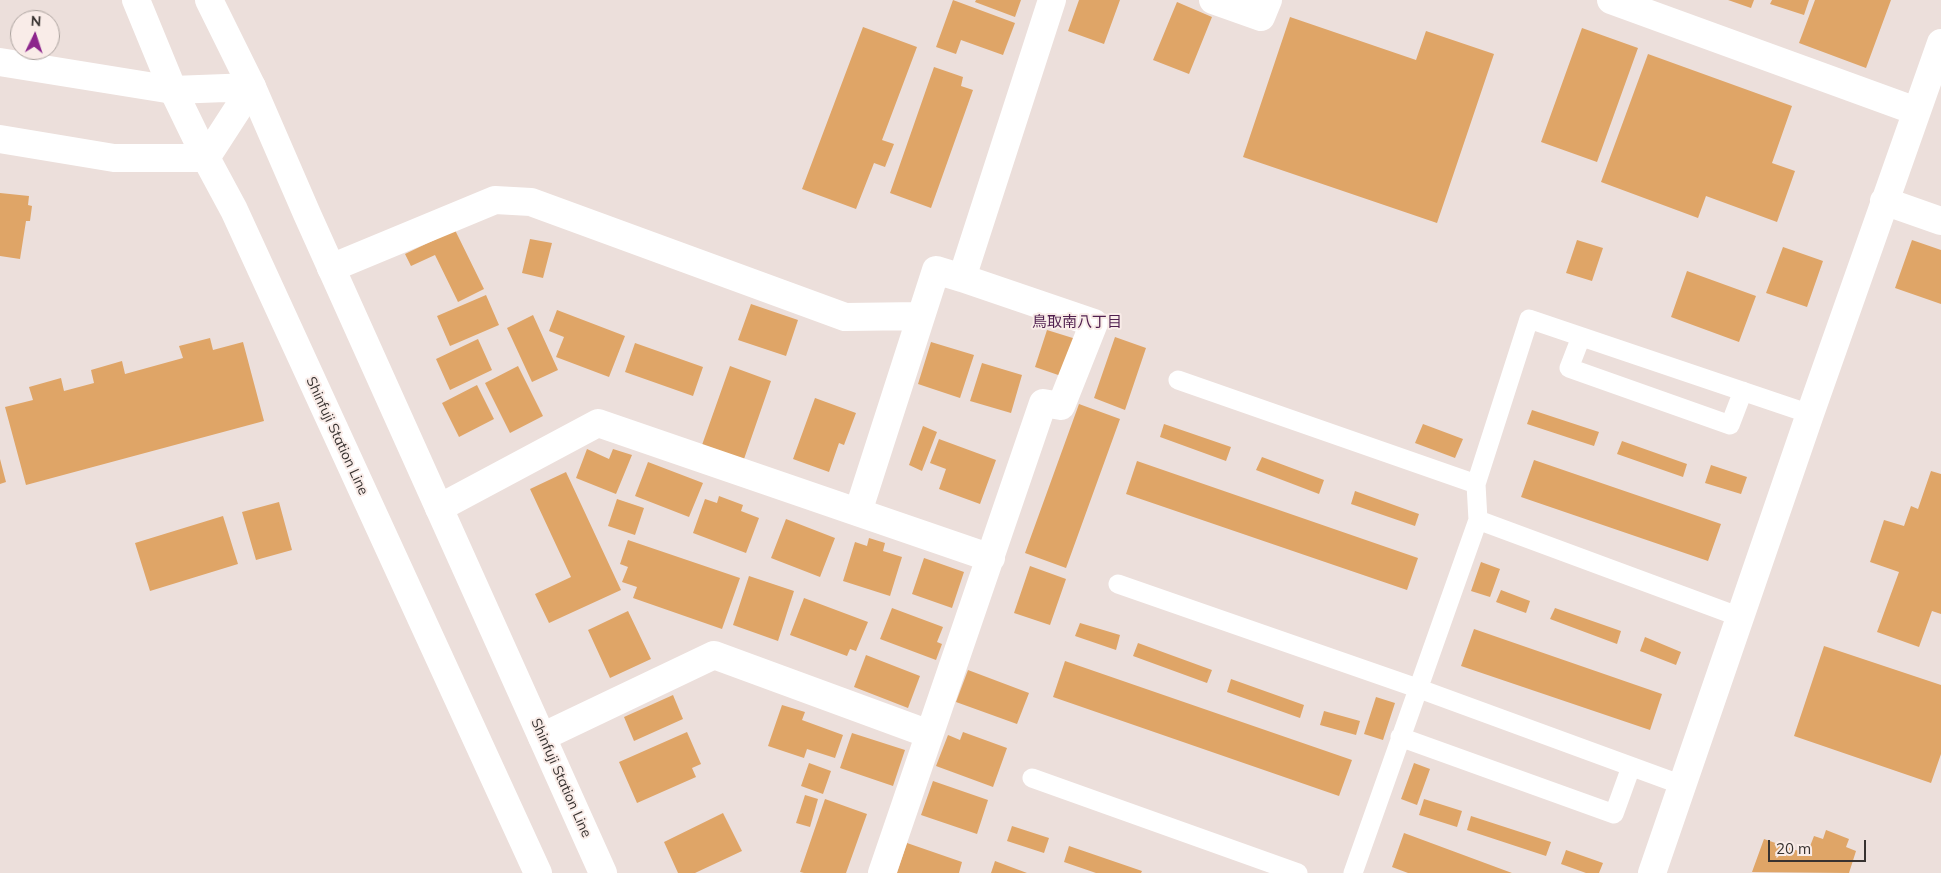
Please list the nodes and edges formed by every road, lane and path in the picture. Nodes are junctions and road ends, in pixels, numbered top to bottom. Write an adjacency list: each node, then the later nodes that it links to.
1 (136, 0): 10 (street, Shinfuji Station Line)
2 (209, 0): 9 (street, Shinfuji Station Line)
3 (1052, 0): 17 (street)
4 (1213, 0): 5 (street)
5 (1268, 0)
6 (1611, 0): 11 (street)
7 (1941, 43): 11 (street)
8 (0, 62): 10 (street)
9 (252, 87): 10 (street); 13 (street); 16 (street, Shinfuji Station Line)
10 (173, 90): 13 (street, Shinfuji Station Line)
11 (1916, 111): 14 (street)
12 (0, 138): 13 (street)
13 (206, 158): 37 (street, Shinfuji Station Line)
14 (1884, 201): 15 (street); 22 (street)
15 (1941, 221)
16 (332, 268): 18 (street); 24 (street, Shinfuji Station Line)
17 (962, 278): 18 (street); 27 (street)
18 (921, 316): 25 (street)
19 (1581, 337): 21 (lane); 21 (lane); 23 (lane)
20 (1178, 380): 23 (lane)
21 (1743, 391): 22 (lane)
22 (1810, 414): 29 (street)
23 (1476, 484): 26 (lane)
24 (440, 508): 25 (street); 33 (street, Shinfuji Station Line)
25 (858, 512): 27 (street)
26 (1478, 520): 29 (lane); 30 (lane)
27 (991, 558): 31 (street)
28 (1118, 584): 30 (lane)
29 (1740, 617): 36 (street)
30 (1417, 688): 32 (lane); 34 (lane)
31 (929, 734): 33 (street); 39 (street)
32 (1400, 737): 34 (lane); 41 (lane)
33 (542, 738): 38 (street, Shinfuji Station Line)
34 (1631, 767): 36 (lane)
35 (1032, 778): 40 (lane)
36 (1682, 785): 42 (street)
37 (538, 873)
38 (603, 873)
39 (882, 873)
40 (1298, 873)
41 (1353, 873)
42 (1652, 873)

